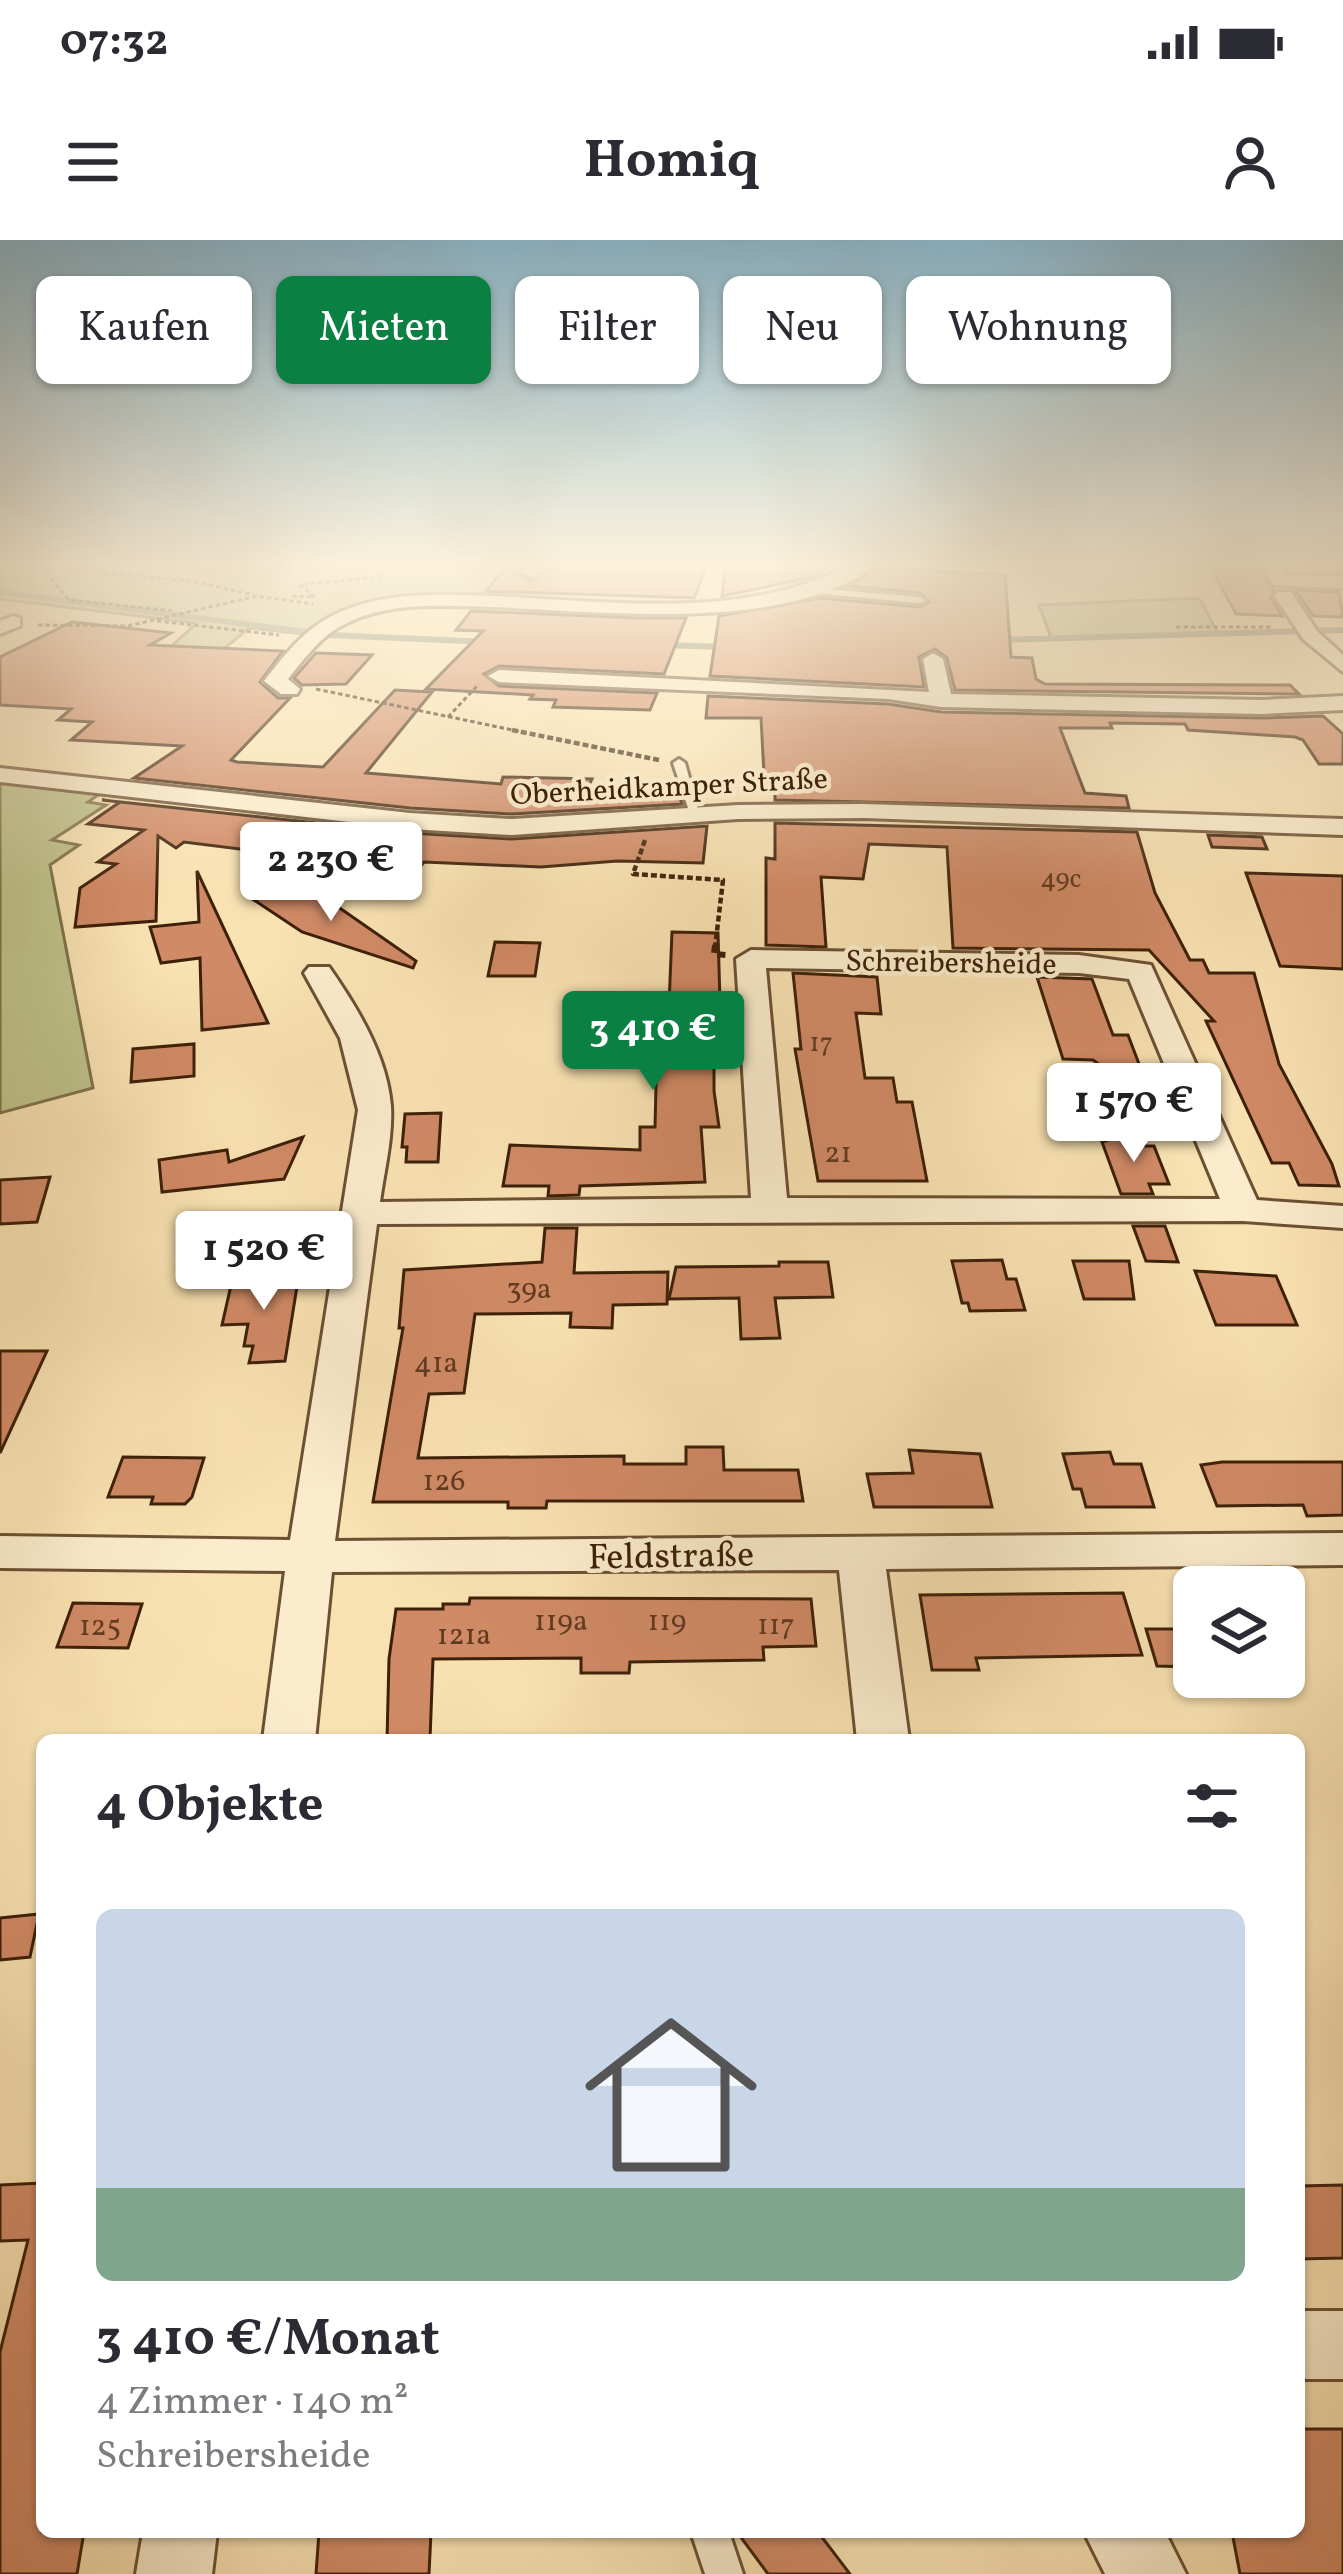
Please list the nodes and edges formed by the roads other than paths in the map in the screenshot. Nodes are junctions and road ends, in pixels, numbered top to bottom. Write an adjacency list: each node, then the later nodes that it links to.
1 (283, 671): 4 (street)
2 (935, 671): 5 (street)
3 (499, 676): 5 (street)
4 (289, 689)
5 (941, 700): 7 (street)
6 (1343, 703): 7 (street)
7 (1316, 704): 8 (street)
8 (1343, 724)
9 (679, 764): 11 (lane)
10 (0, 775): 11 (street, Oberheidkamper Straße)
11 (696, 814): 12 (street, Oberheidkamper Straße)
12 (1343, 827)
13 (319, 973): 16 (street)
14 (770, 1209): 15 (street); 15 (street, Schreibersheide); 16 (street)
15 (1243, 1210): 17 (street)
16 (360, 1213): 21 (street)
17 (1343, 1217)
18 (1343, 1549): 19 (street, Feldstraße)
19 (860, 1551): 21 (street, Feldstraße); 23 (street)
20 (0, 1552): 21 (street, Feldstraße)
21 (310, 1558): 22 (street)
22 (290, 1734)
23 (882, 1734)
24 (1305, 2345): 25 (street)
25 (1343, 2345)
26 (179, 2538): 29 (street)
27 (712, 2538): 30 (lane)
28 (1125, 2538): 31 (street)
29 (174, 2574)
30 (724, 2574)
31 (1148, 2574)

